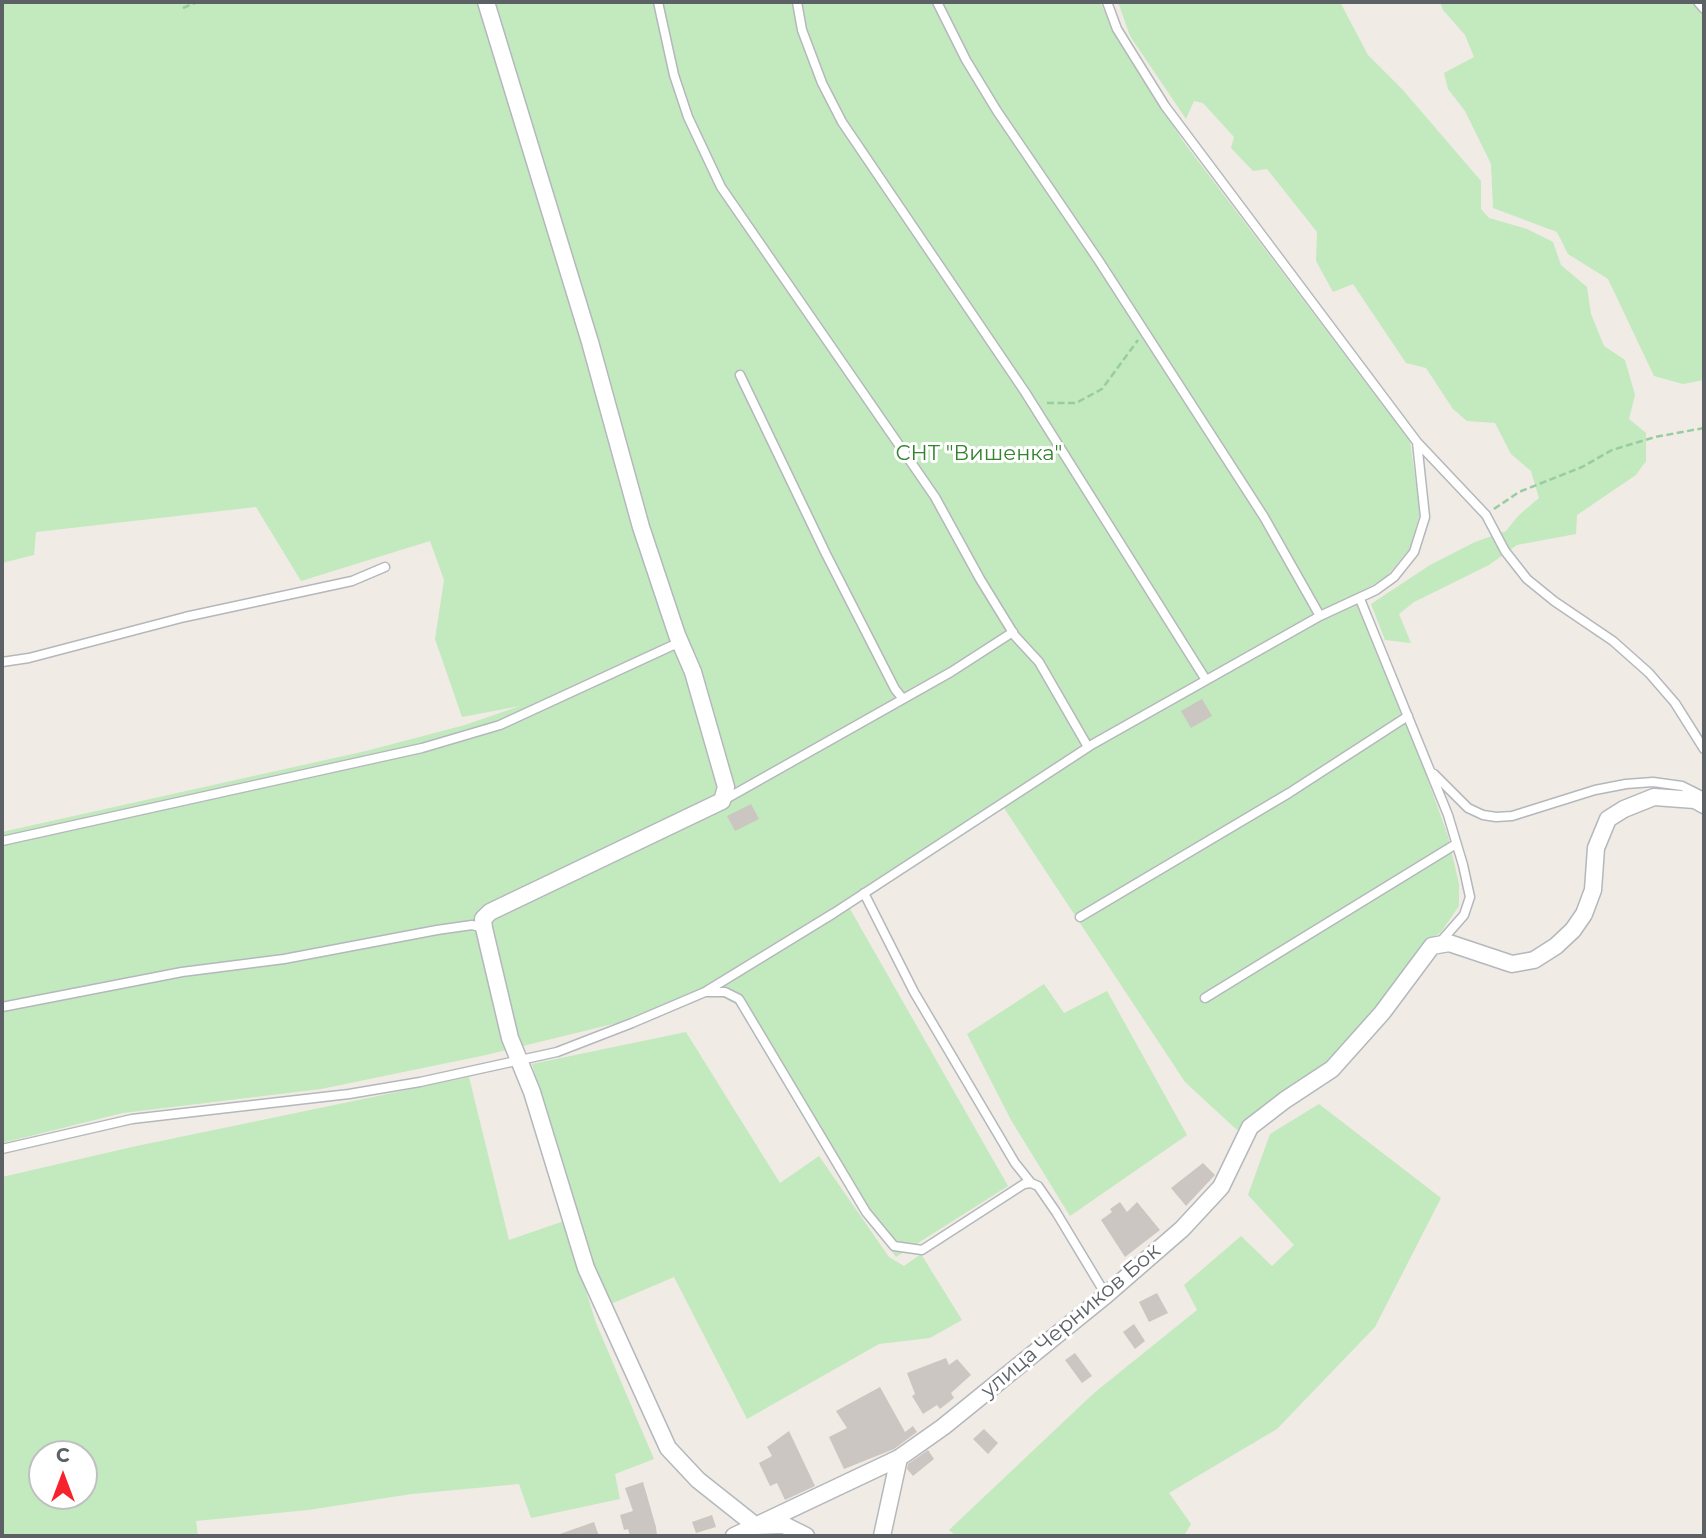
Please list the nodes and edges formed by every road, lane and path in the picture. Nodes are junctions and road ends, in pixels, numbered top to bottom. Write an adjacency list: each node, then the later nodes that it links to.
1 (197, 2): 8 (path)
2 (486, 2): 20 (street)
3 (659, 2): 19 (lane)
4 (797, 2): 12 (lane)
5 (937, 2): 10 (lane)
6 (1107, 2): 14 (lane)
7 (1698, 2): 9 (lane)
8 (183, 8)
9 (1704, 9)
10 (1144, 331): 12 (path); 18 (lane)
11 (740, 375): 23 (lane)
12 (1026, 392): 22 (lane)
13 (1704, 428): 15 (path)
14 (1417, 442): 15 (lane); 17 (lane)
15 (1486, 515): 26 (lane)
16 (385, 567): 21 (lane)
17 (1360, 598): 18 (lane); 24 (lane)
18 (1320, 616): 22 (lane)
19 (1013, 632): 23 (lane); 25 (lane)
20 (680, 642): 29 (street); 31 (lane)
21 (2, 662)
22 (1206, 680): 25 (lane)
23 (903, 699): 29 (lane)
24 (1408, 716): 27 (lane); 34 (lane)
25 (1088, 747): 33 (lane)
26 (1704, 749)
27 (1429, 769): 28 (lane); 32 (lane)
28 (1704, 797)
29 (722, 801): 35 (street)
30 (1704, 805): 36 (street)
31 (2, 841)
32 (1457, 844): 36 (lane); 38 (lane)
33 (864, 893): 37 (lane); 42 (lane)
34 (1080, 917)
35 (484, 928): 39 (lane); 40 (street)
36 (1432, 946): 43 (street, улица Черников Бок)
37 (705, 992): 40 (lane); 42 (lane)
38 (1205, 998)
39 (2, 1007)
40 (518, 1060): 41 (lane); 45 (street)
41 (2, 1149)
42 (1031, 1183): 43 (lane)
43 (1106, 1295): 44 (street, улица Черников Бок)
44 (899, 1458): 45 (street, улица Черников Бок); 48 (street)
45 (757, 1526): 46 (street, улица Черников Бок); 47 (street)
46 (734, 1536)
47 (806, 1536)
48 (882, 1536)

